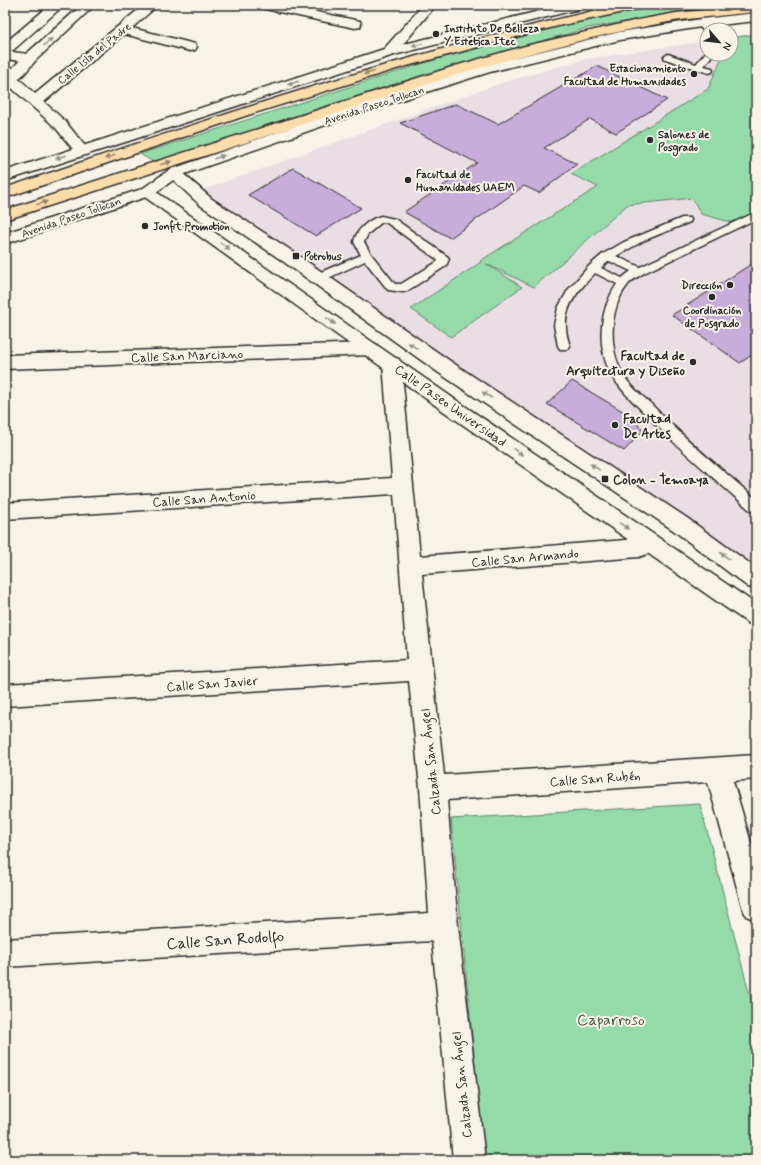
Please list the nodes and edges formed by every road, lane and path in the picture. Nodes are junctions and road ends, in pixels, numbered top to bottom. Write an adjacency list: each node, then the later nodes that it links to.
1 (58, 5): 18 (street)
2 (89, 5): 22 (street, one-way to 2)
3 (152, 5): 14 (street, Calle Isla del Padre)
4 (265, 5): 12 (street)
5 (430, 5): 19 (street)
6 (578, 5): 10 (highway); 19 (street, one-way to 19)
7 (639, 5): 10 (highway)
8 (756, 8): 15 (highway, Avenida Paseo Tollocan)
9 (756, 17): 11 (street, Avenida Paseo Tollocan)
10 (569, 19): 29 (highway, one-way to 29)
11 (730, 22)
12 (355, 24)
13 (699, 28): 16 (street, Avenida Paseo Tollocan)
14 (123, 30): 17 (street); 27 (street, Calle Isla del Padre)
15 (591, 36): 16 (highway); 35 (highway, Avenida Paseo Tollocan, one-way to 15)
16 (620, 36): 31 (street, Avenida Paseo Tollocan, one-way to 16)
17 (190, 47)
18 (5, 50)
19 (389, 52): 28 (street, one-way to 28)
20 (5, 55): 22 (street)
21 (668, 57): 24 (lane)
22 (30, 58): 26 (street)
23 (702, 62): 24 (lane)
24 (698, 67): 25 (lane)
25 (709, 70)
26 (7, 80): 27 (street)
27 (36, 101): 30 (street)
28 (205, 111): 29 (highway); 30 (street)
29 (240, 113): 34 (highway, one-way to 34)
30 (82, 150): 32 (street, one-way to 32)
31 (174, 173): 33 (street, Avenida Paseo Tollocan); 39 (street, Calle Paseo Universidad)
32 (5, 176)
33 (147, 192): 38 (street, Avenida Paseo Tollocan); 43 (street, Calle Paseo Universidad, one-way to 43)
34 (5, 193)
35 (5, 215)
36 (756, 215): 44 (lane)
37 (686, 220): 41 (lane)
38 (5, 239)
39 (283, 254): 43 (street); 45 (street, Calle Paseo Universidad)
40 (367, 256): 40 (lane); 45 (lane)
41 (607, 256): 42 (lane); 44 (lane)
42 (592, 268): 46 (lane); 48 (lane)
43 (257, 270): 47 (street, Calle Paseo Universidad)
44 (640, 271): 46 (lane)
45 (320, 280): 47 (street); 57 (street, Calle Paseo Universidad, one-way to 45)
46 (623, 283): 53 (lane)
47 (299, 298): 49 (street, Calle Paseo Universidad, one-way to 49)
48 (564, 346)
49 (370, 349): 50 (street, Calle San Marciano); 51 (street, Calle Paseo Universidad)
50 (5, 362)
51 (392, 364): 52 (street, Calzada San Ángel); 58 (street, Calle Paseo Universidad, one-way to 58)
52 (403, 485): 54 (street, Calle San Antonio); 56 (street, Calzada San Ángel)
53 (756, 507)
54 (5, 511)
55 (639, 548): 56 (street, Calle San Armando)
56 (411, 566): 59 (street, Calzada San Ángel)
57 (756, 580)
58 (756, 616)
59 (420, 670): 60 (street, Calle San Javier); 63 (street, Calzada San Ángel)
60 (5, 695)
61 (756, 767): 62 (street, Calle San Rubén)
62 (716, 770): 63 (street, Calle San Rubén); 64 (street)
63 (433, 788): 65 (street, Calzada San Ángel)
64 (756, 906)
65 (444, 926): 66 (street, Calle San Rodolfo); 67 (street, Calzada San Ángel)
66 (5, 953)
67 (469, 1160)

